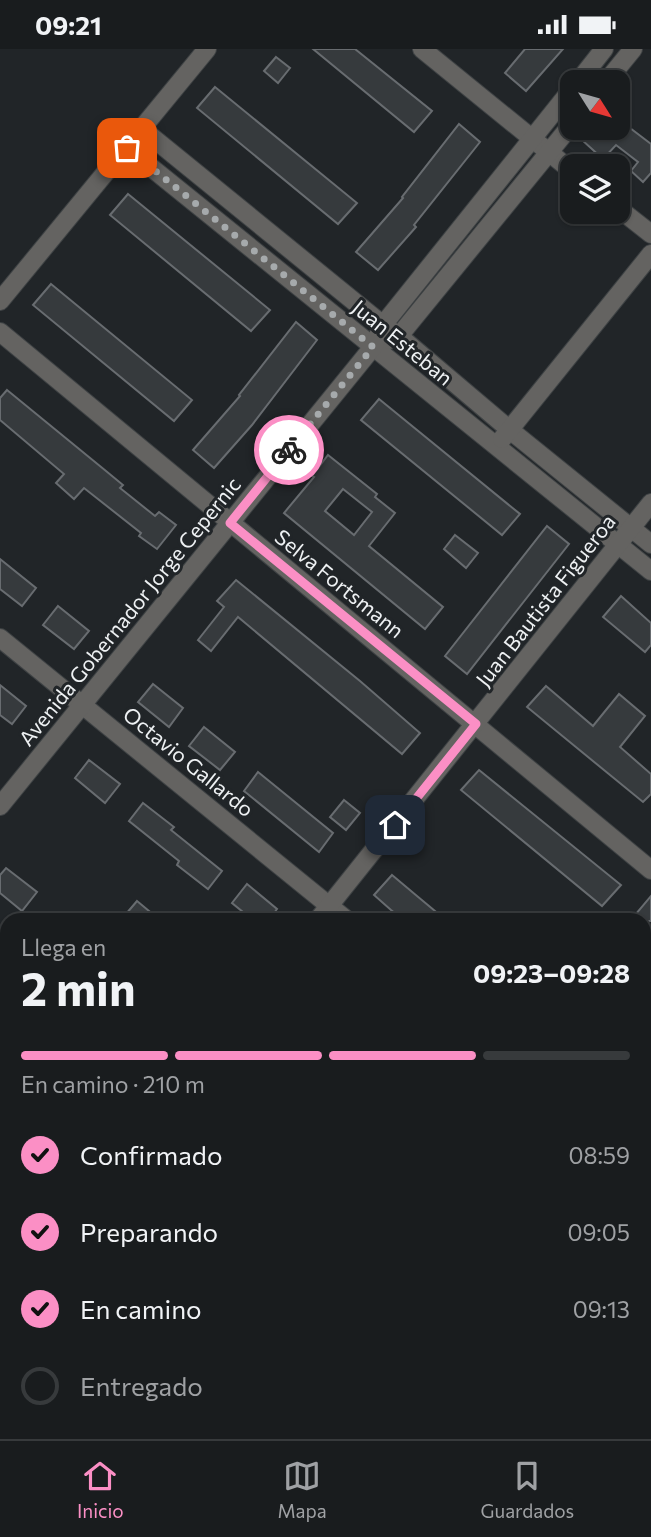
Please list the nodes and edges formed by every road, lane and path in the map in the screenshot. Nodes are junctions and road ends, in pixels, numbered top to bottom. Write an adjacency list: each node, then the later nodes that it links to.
1 (207, 49): 8 (street)
2 (422, 49): 9 (street)
3 (604, 49): 5 (street)
4 (633, 49): 6 (street)
5 (587, 70)
6 (616, 70)
7 (560, 104): 9 (street, Avenida Gobernador Jorge Cepernic)
8 (142, 129): 11 (street); 18 (street, Juan Esteban)
9 (533, 139): 12 (street); 18 (street, Avenida Gobernador Jorge Cepernic)
10 (560, 139): 12 (street, Avenida Gobernador Jorge Cepernic)
11 (127, 148): 17 (street); 21 (street, Juan Esteban)
12 (549, 152): 13 (street); 20 (street, Avenida Gobernador Jorge Cepernic)
13 (560, 161)
14 (630, 217): 15 (street)
15 (651, 234)
16 (651, 254): 22 (street)
17 (0, 301)
18 (383, 325): 20 (street, Juan Esteban); 21 (street, Avenida Gobernador Jorge Cepernic)
19 (0, 332): 25 (street, Selva Fortsmann)
20 (399, 336): 21 (street, Avenida Gobernador Jorge Cepernic); 22 (street, Juan Esteban)
21 (373, 347): 23 (street, Juan Esteban); 25 (street, Avenida Gobernador Jorge Cepernic)
22 (510, 430): 23 (street); 26 (street, Juan Esteban)
23 (496, 446): 27 (street, Juan Esteban)
24 (651, 503): 26 (street, Juan Bautista Figueroa)
25 (230, 523): 31 (street, Avenida Gobernador Jorge Cepernic); 32 (street, Selva Fortsmann)
26 (631, 528): 27 (street, Juan Bautista Figueroa); 28 (street, Juan Esteban)
27 (618, 544): 29 (street, Juan Esteban); 32 (street, Juan Bautista Figueroa)
28 (651, 544)
29 (651, 571)
30 (0, 638): 31 (street, Octavio Gallardo)
31 (82, 704): 33 (street, Avenida Gobernador Jorge Cepernic); 35 (street, Octavio Gallardo)
32 (476, 724): 34 (street, Selva Fortsmann); 35 (street, Juan Bautista Figueroa)
33 (0, 806)
34 (651, 870)
35 (330, 905): 36 (street, Juan Bautista Figueroa); 37 (street, Octavio Gallardo)
36 (324, 913)
37 (339, 913)

